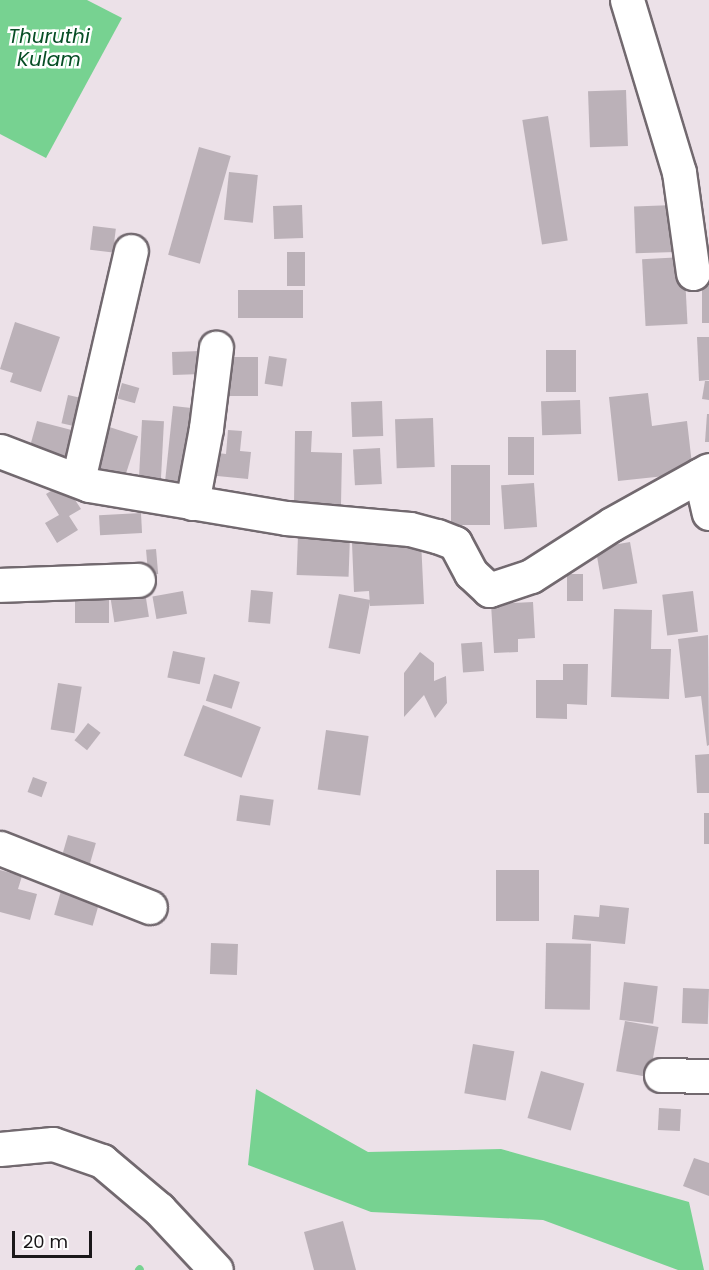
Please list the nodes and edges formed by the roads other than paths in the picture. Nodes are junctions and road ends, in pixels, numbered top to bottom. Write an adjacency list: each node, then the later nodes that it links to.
1 (627, 0): 3 (street)
2 (131, 251): 7 (street)
3 (693, 273)
4 (216, 348): 8 (street)
5 (0, 451): 7 (street)
6 (705, 473): 8 (street); 9 (street)
7 (78, 480): 8 (street)
8 (192, 503)
9 (709, 513)
10 (138, 580): 11 (street)
11 (0, 585)
12 (0, 848): 13 (street)
13 (150, 907)
14 (661, 1075): 15 (street)
15 (709, 1076)
16 (0, 1149): 17 (street)
17 (216, 1270)

